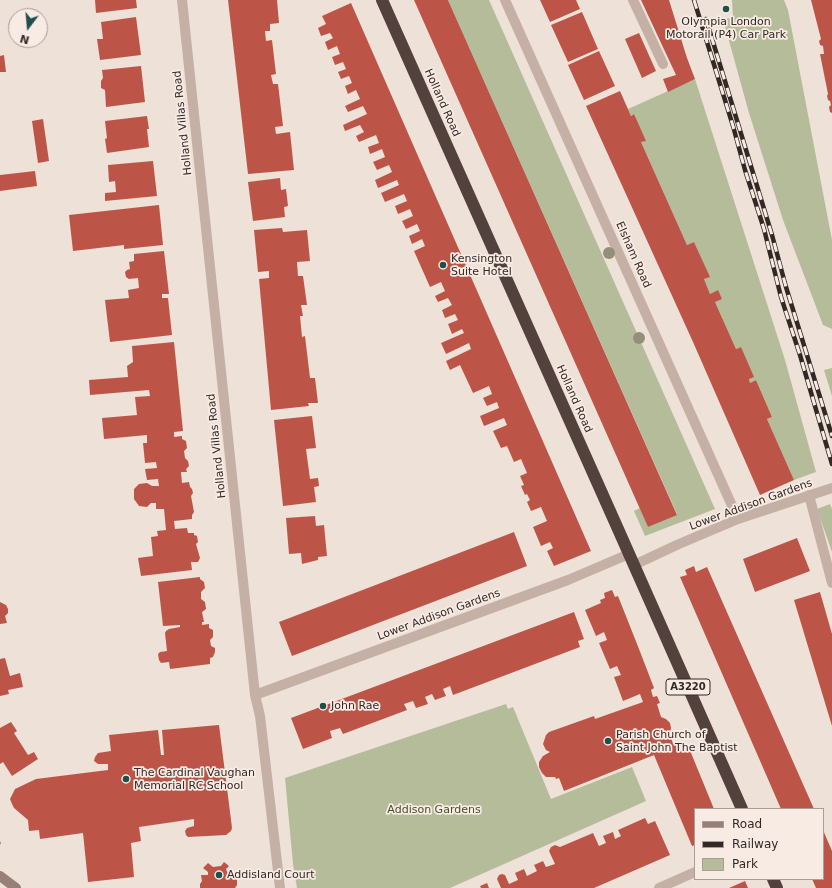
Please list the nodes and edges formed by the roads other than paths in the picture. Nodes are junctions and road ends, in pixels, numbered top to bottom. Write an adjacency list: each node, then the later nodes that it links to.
1 (182, 0): 12 (street, Holland Villas Road)
2 (382, 0): 9 (highway, Holland Road / A3220)
3 (505, 0): 8 (street, Elsham Road)
4 (634, 0): 5 (street)
5 (663, 64)
6 (832, 488): 7 (street, Lower Addison Gardens)
7 (814, 494): 8 (street, Lower Addison Gardens); 11 (street)
8 (738, 520): 10 (street, Lower Addison Gardens)
9 (629, 554): 10 (highway, Holland Road / A3220); 12 (street, Lower Addison Gardens)
10 (634, 565): 13 (highway, Holland Road / A3220)
11 (832, 583)
12 (255, 695): 17 (street, Holland Villas Road)
13 (742, 808)
14 (694, 872): 18 (street)
15 (0, 876): 16 (street)
16 (16, 888)
17 (280, 888)
18 (659, 888)

